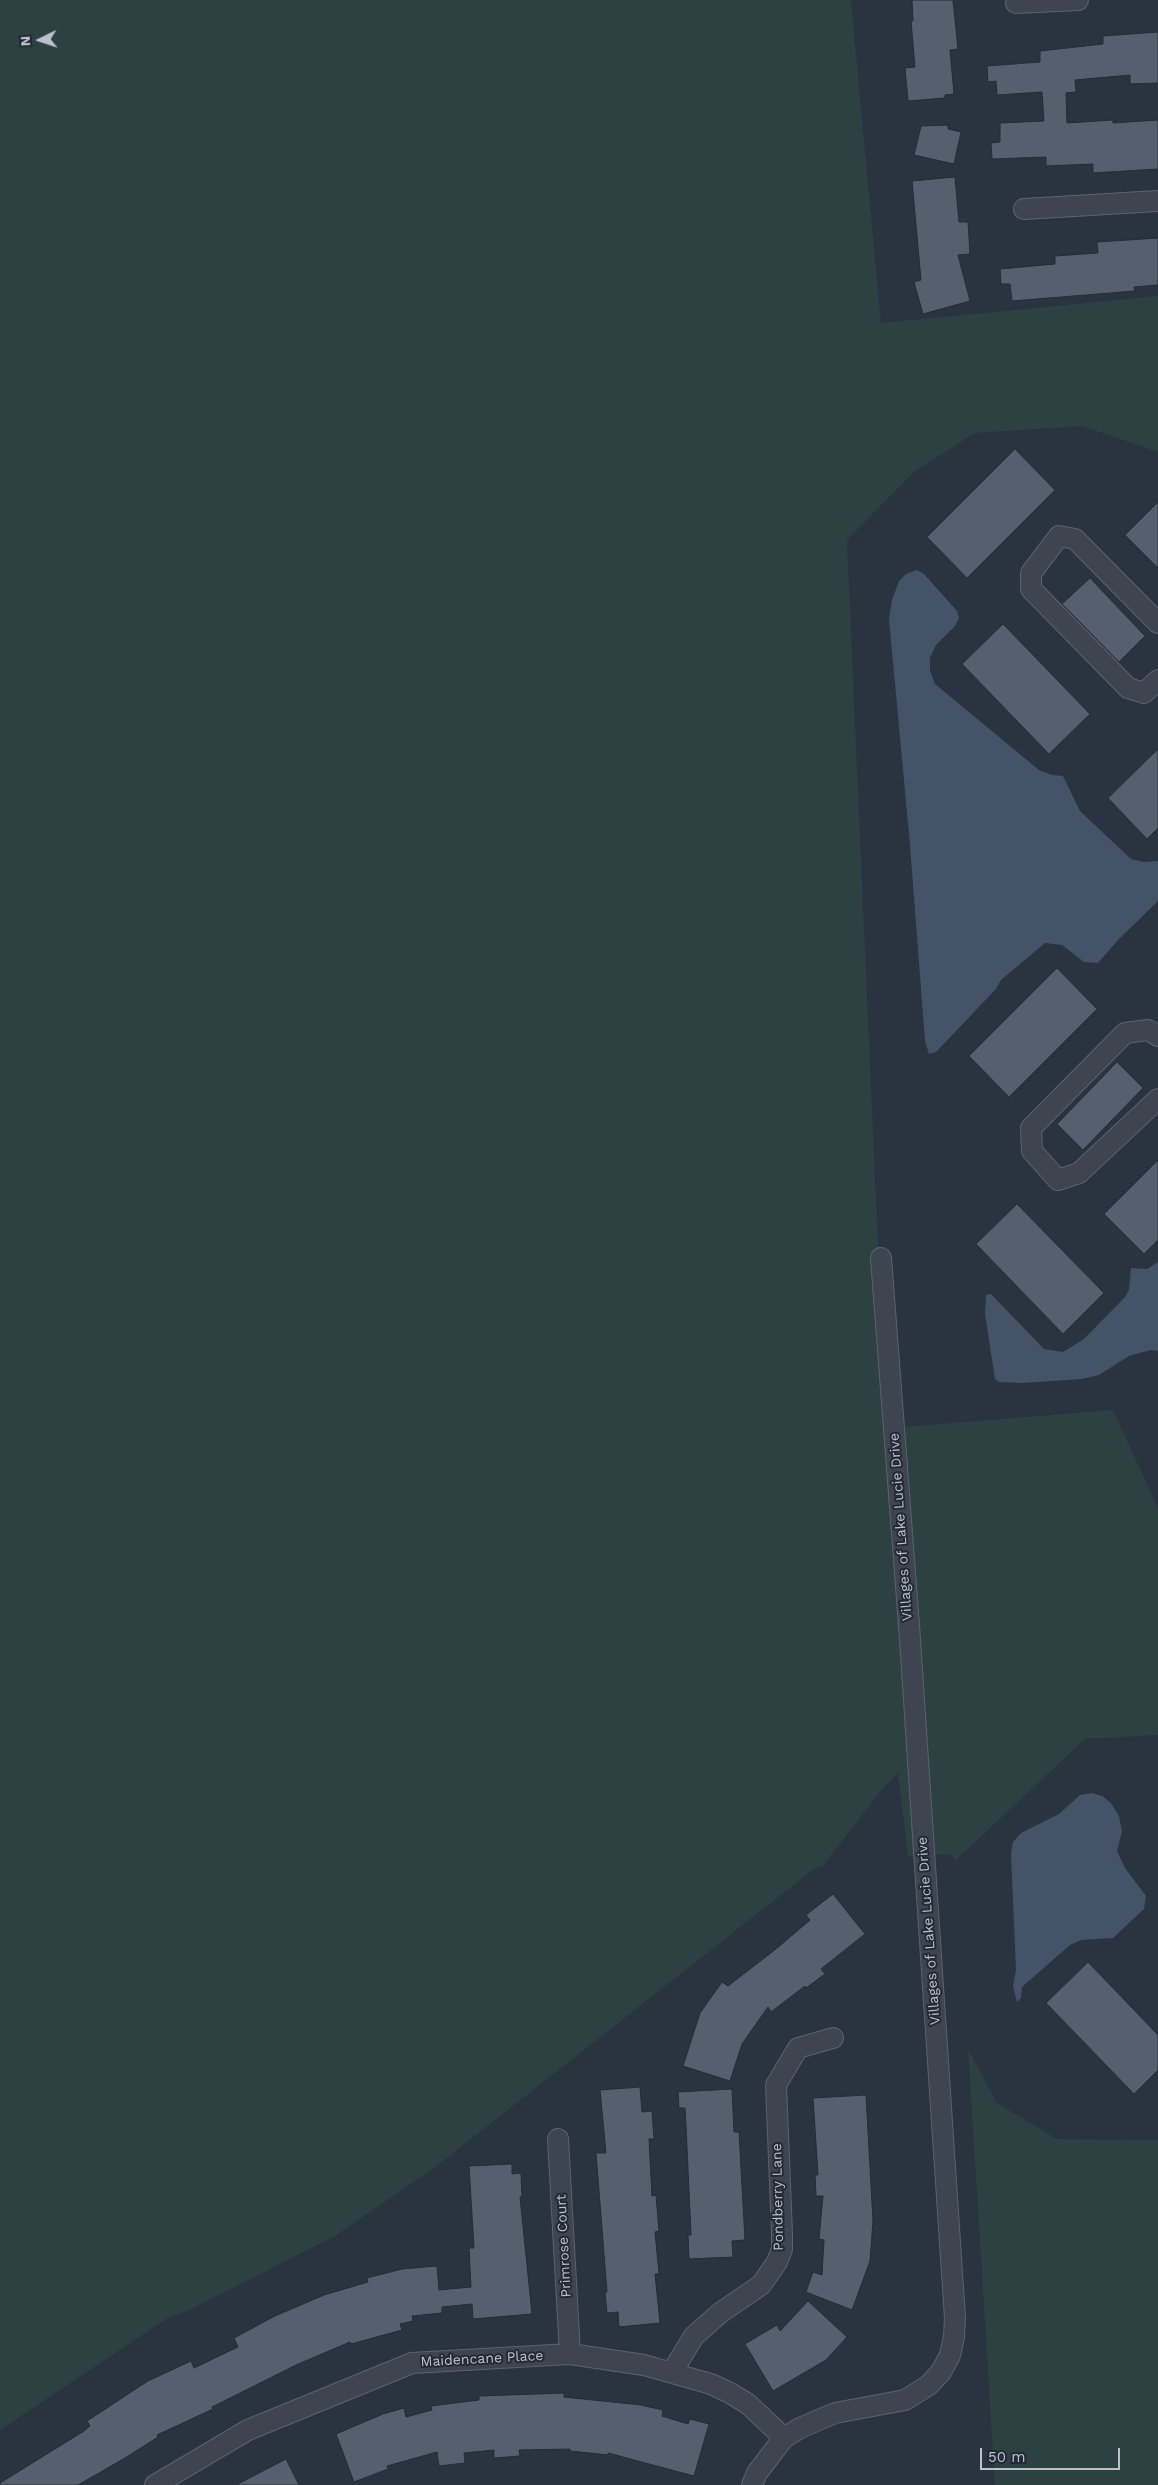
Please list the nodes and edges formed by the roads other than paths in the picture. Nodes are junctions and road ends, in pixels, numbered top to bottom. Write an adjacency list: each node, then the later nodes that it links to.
1 (1078, 0): 2 (street)
2 (1016, 3)
3 (1158, 201): 4 (street)
4 (1024, 209)
5 (1158, 623): 6 (street)
6 (1158, 680)
7 (1158, 1036): 8 (street)
8 (1158, 1100)
9 (881, 1258): 14 (street, Villages of Lake Lucie Drive)
10 (833, 2038): 13 (street, Pondberry Lane)
11 (558, 2139): 12 (street, Primrose Court)
12 (570, 2354): 13 (street, Maidencane Place); 15 (street, Maidencane Place)
13 (672, 2372): 14 (street, Maidencane Place)
14 (784, 2438): 16 (street, Villages of Lake Lucie Drive)
15 (155, 2485)
16 (752, 2485)

